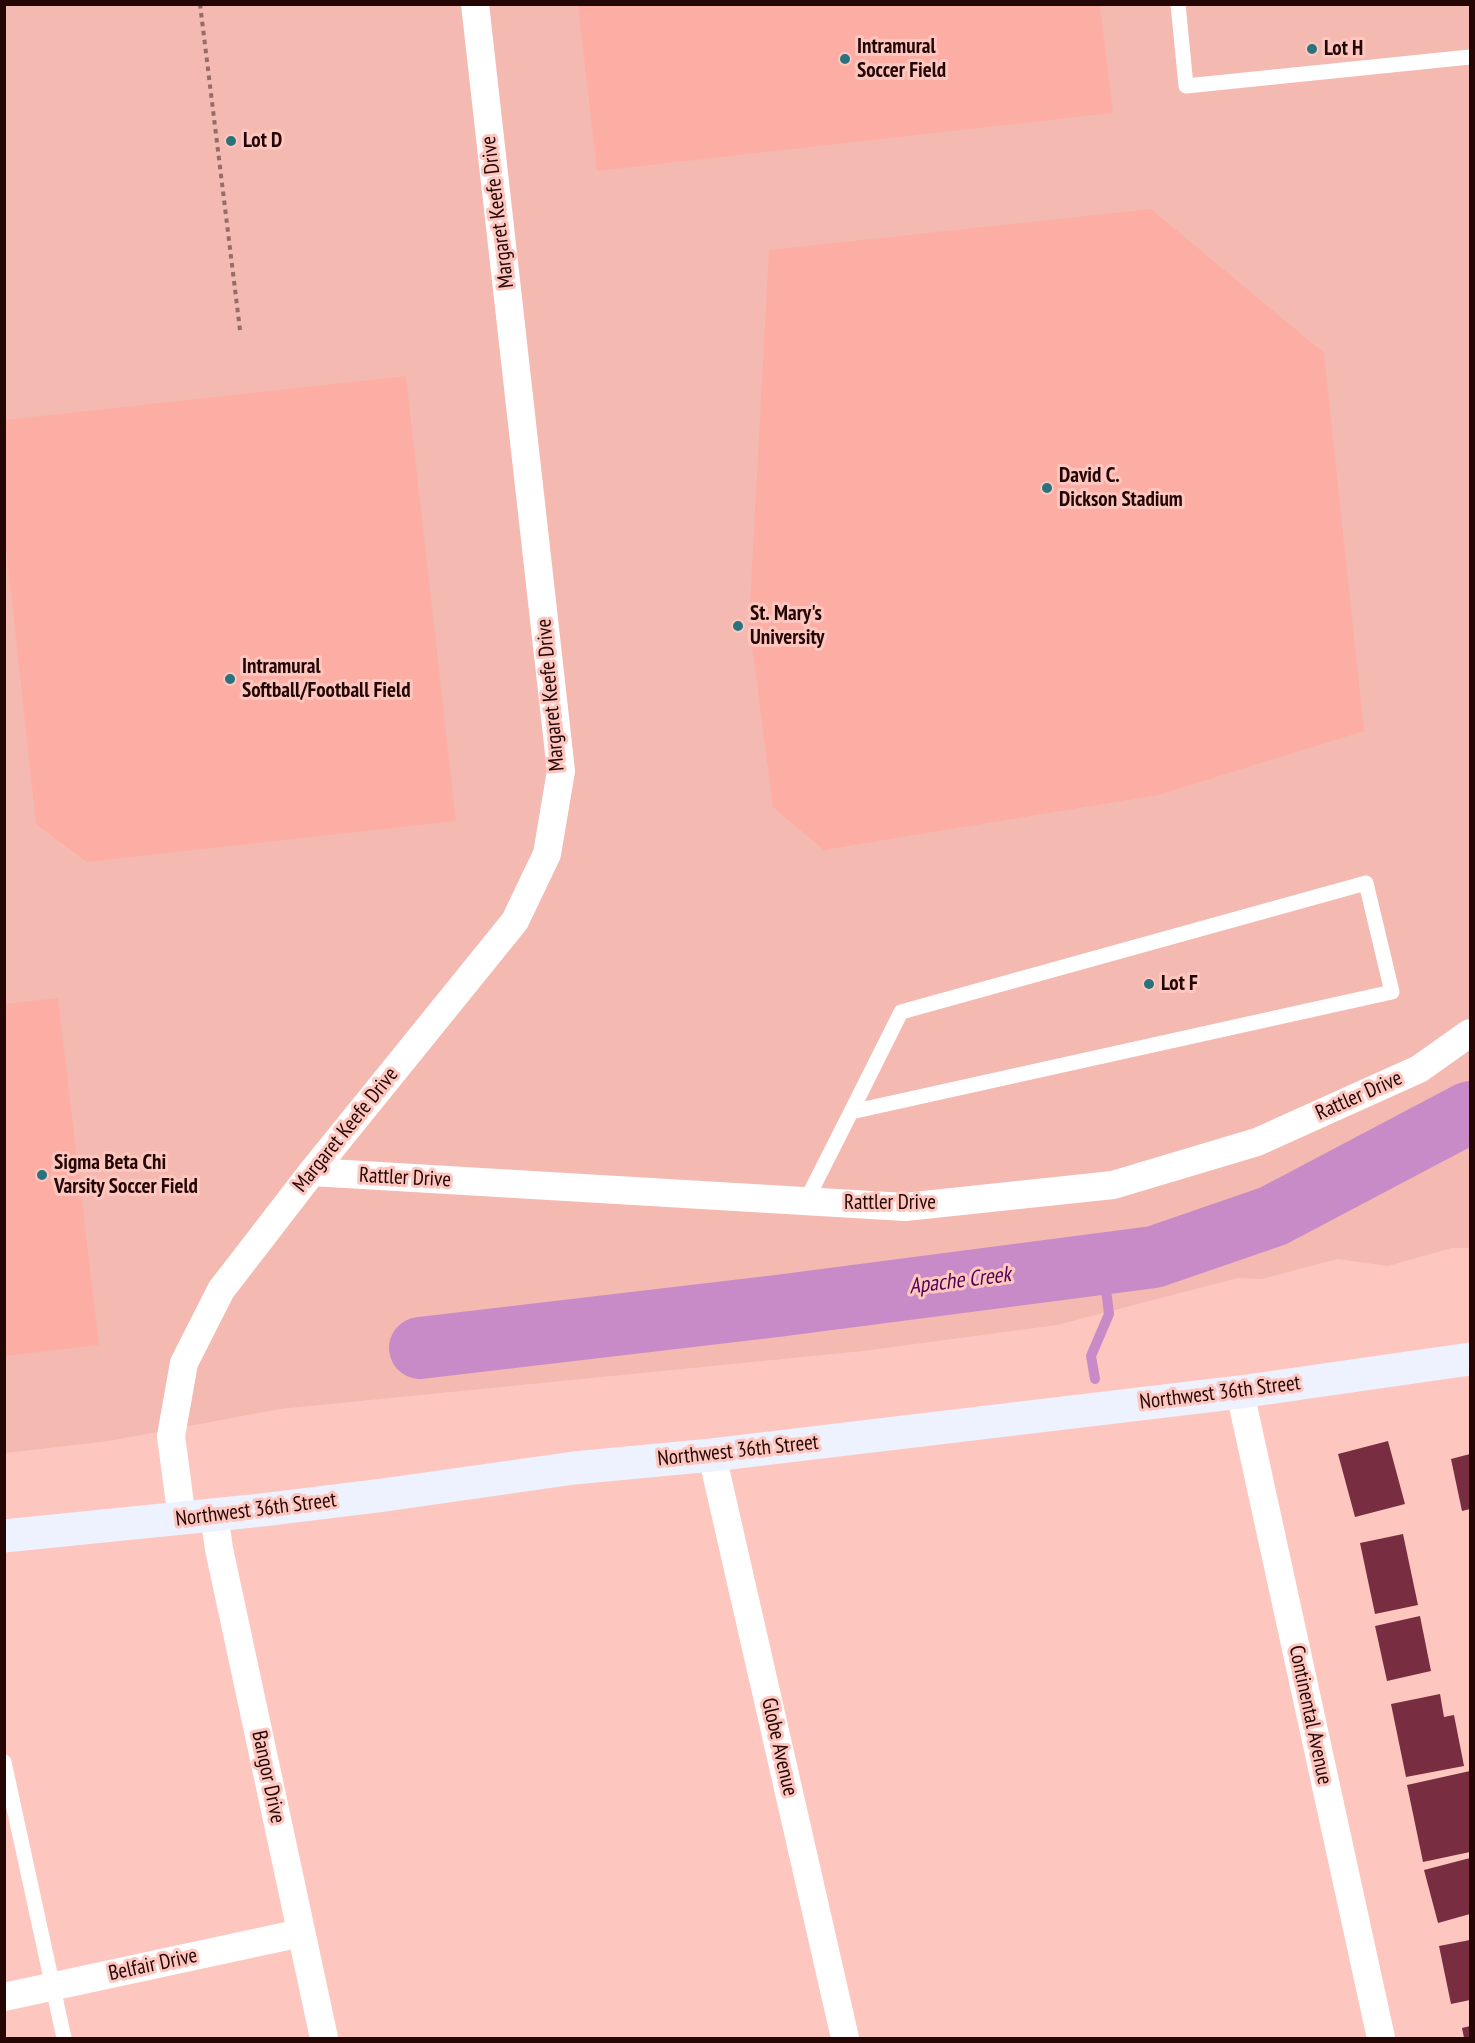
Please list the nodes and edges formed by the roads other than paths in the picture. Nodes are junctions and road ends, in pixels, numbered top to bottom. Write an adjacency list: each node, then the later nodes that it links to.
1 (475, 4): 6 (street, Margaret Keefe Drive)
2 (1179, 4): 3 (lane)
3 (1470, 57)
4 (1470, 1033): 7 (street, Rattler Drive)
5 (851, 1112): 5 (lane); 7 (lane)
6 (312, 1172): 7 (street, Rattler Drive); 12 (street, Margaret Keefe Drive)
7 (806, 1202)
8 (1470, 1359): 9 (main road, Northwest 36th Street)
9 (1240, 1392): 10 (main road, Northwest 36th Street); 21 (street, Continental Avenue)
10 (712, 1455): 11 (main road, Northwest 36th Street); 20 (street, Globe Avenue)
11 (214, 1514): 12 (main road, Northwest 36th Street); 15 (street, Bangor Drive)
12 (182, 1519): 13 (main road, Northwest 36th Street)
13 (4, 1536)
14 (4, 1762): 16 (lane)
15 (301, 1933): 16 (street, Belfair Drive); 19 (street, Bangor Drive)
16 (53, 1987): 17 (street, Belfair Drive); 18 (lane)
17 (4, 1997)
18 (64, 2038)
19 (324, 2038)
20 (845, 2038)
21 (1381, 2038)

